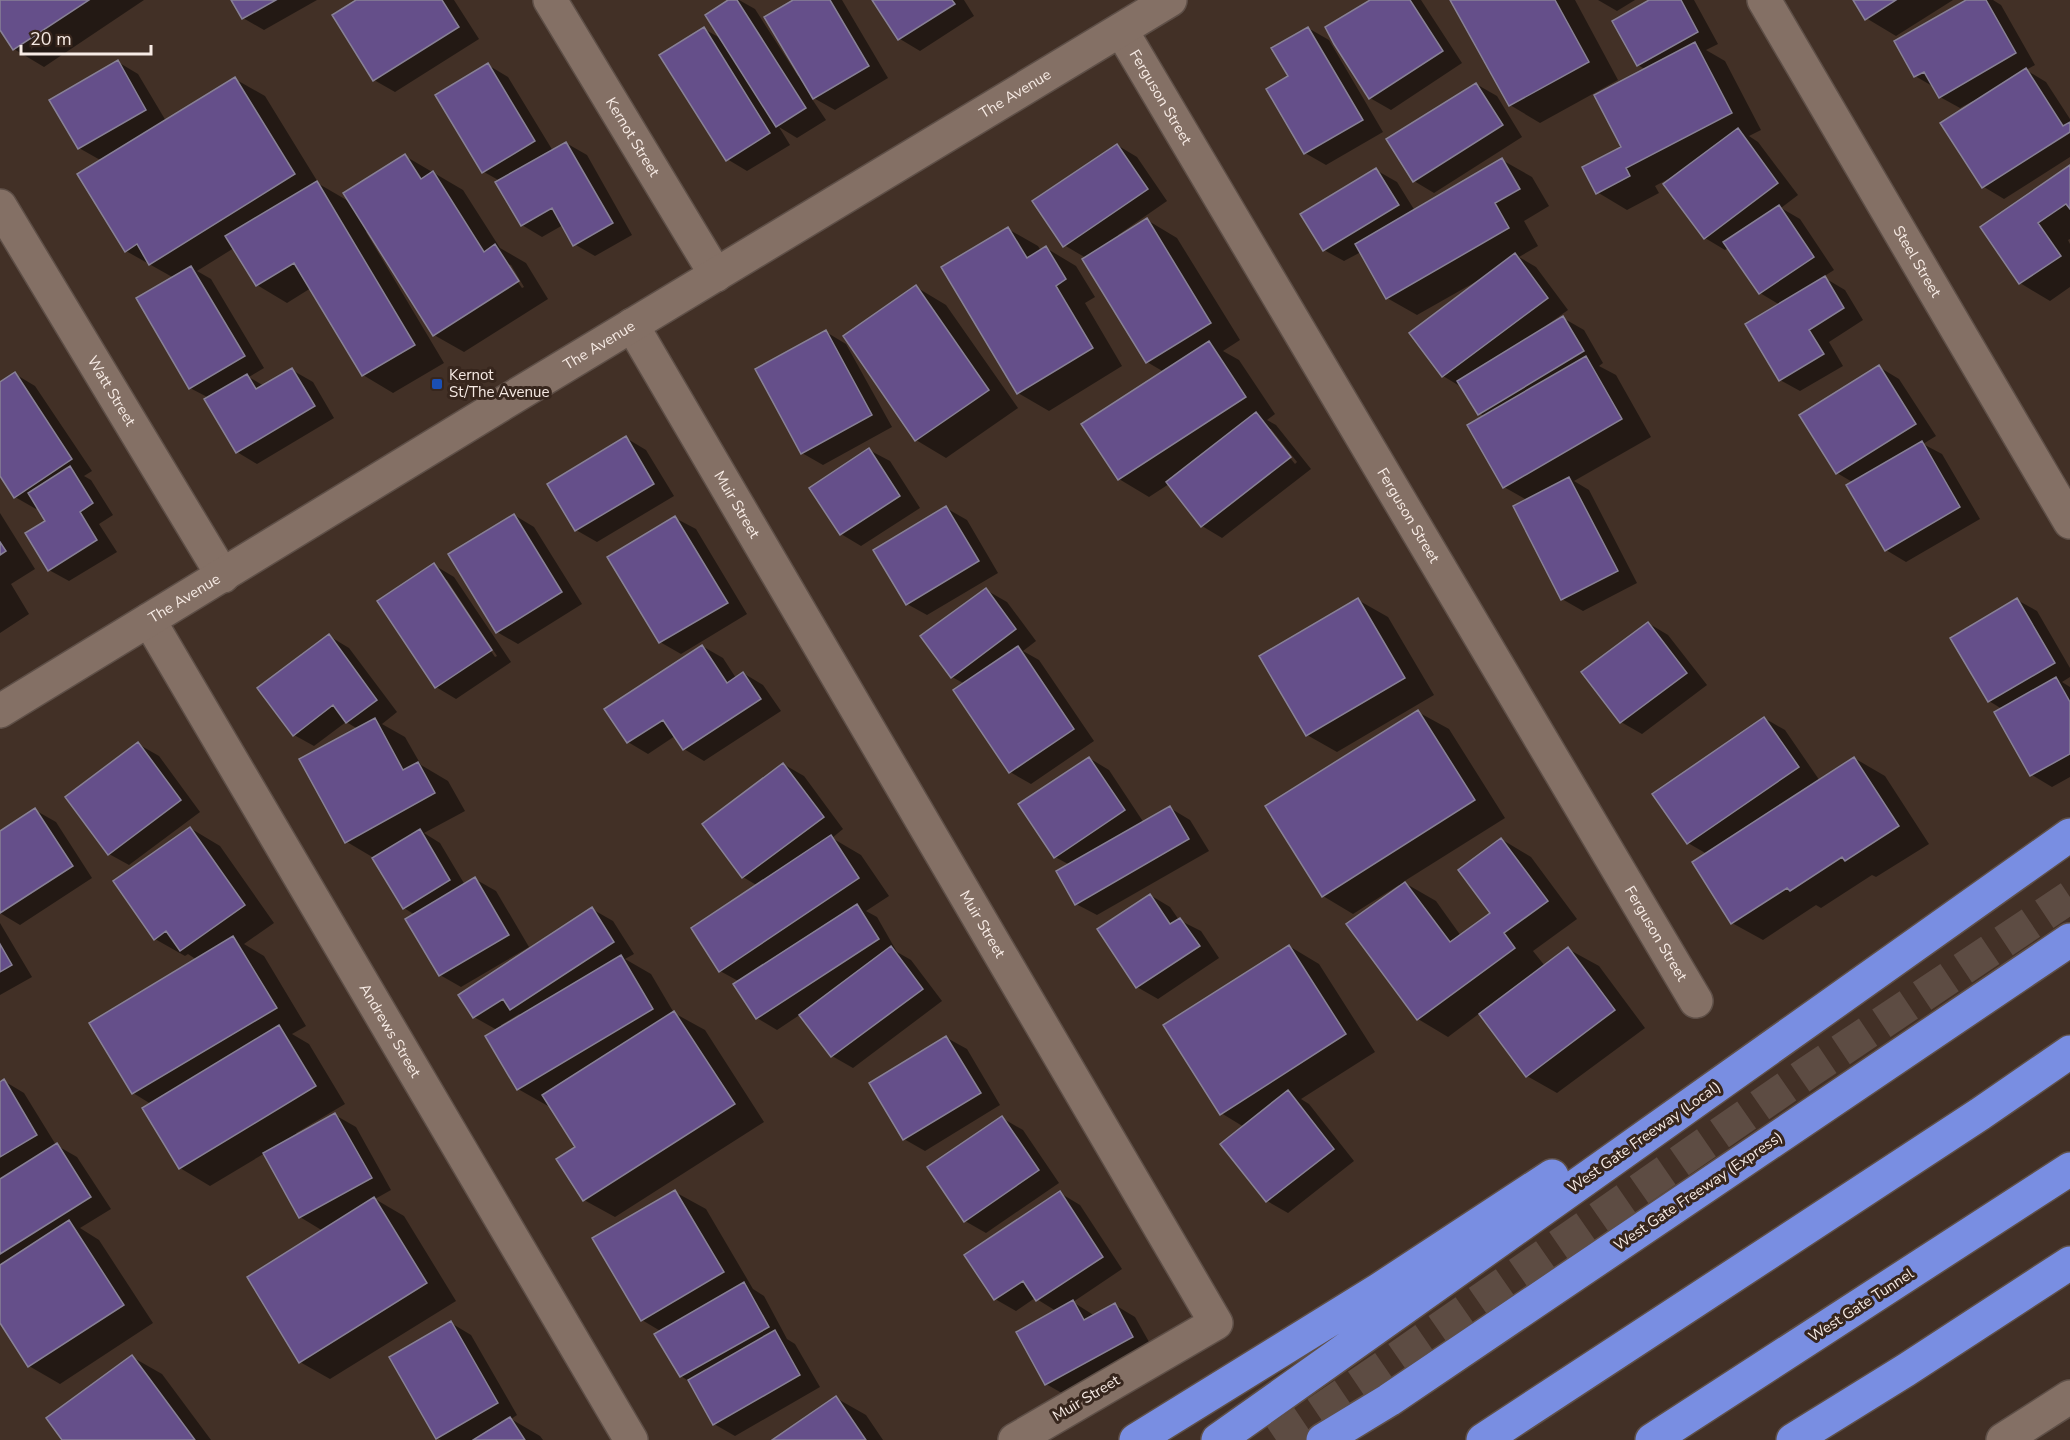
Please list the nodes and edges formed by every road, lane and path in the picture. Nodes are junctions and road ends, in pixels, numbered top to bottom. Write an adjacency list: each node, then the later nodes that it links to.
1 (550, 0): 6 (street, Kernot Street)
2 (1170, 0): 4 (street, The Avenue)
3 (1764, 0): 8 (street, Steel Street)
4 (1121, 30): 6 (street, The Avenue); 15 (street, Ferguson Street)
5 (0, 206): 9 (street, Watt Street)
6 (716, 275): 7 (street, The Avenue)
7 (632, 325): 9 (street, The Avenue); 21 (street, Muir Street)
8 (2070, 522)
9 (223, 576): 10 (street, The Avenue)
10 (149, 620): 11 (street, The Avenue); 20 (street, Andrews Street)
11 (0, 711)
12 (2070, 835): 13 (highway, West Gate Freeway (Local))
13 (2013, 874): 22 (highway); 23 (highway, West Gate Freeway (Local))
14 (2070, 940): 24 (highway, West Gate Freeway (Express))
15 (1696, 1001)
16 (2070, 1052): 25 (highway)
17 (2070, 1169): 26 (highway, West Gate Tunnel)
18 (2070, 1263): 27 (highway)
19 (2070, 1397): 28 (street)
20 (631, 1440)
21 (1015, 1440)
22 (1136, 1440)
23 (1218, 1440)
24 (1323, 1440)
25 (1483, 1440)
26 (1652, 1440)
27 (1793, 1440)
28 (2003, 1440)

